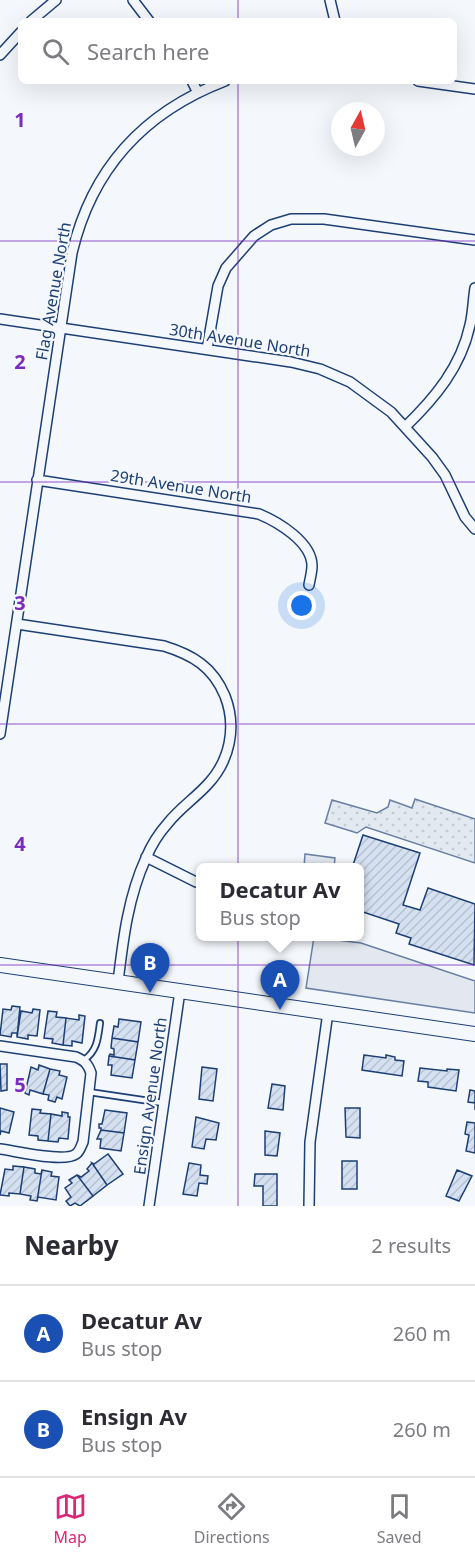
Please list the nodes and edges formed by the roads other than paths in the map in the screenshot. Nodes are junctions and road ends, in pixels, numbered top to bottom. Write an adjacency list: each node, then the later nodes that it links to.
1 (56, 0): 4 (street)
2 (133, 0): 5 (street)
3 (330, 0): 6 (street)
4 (35, 18)
5 (147, 18)
6 (334, 18)
7 (18, 35): 8 (street)
8 (0, 55)
9 (194, 84): 13 (street)
10 (218, 84): 13 (street, Flag Avenue North)
11 (439, 84): 12 (street)
12 (475, 89)
13 (198, 93): 17 (street, Flag Avenue North)
14 (475, 240): 18 (street)
15 (475, 288): 19 (street)
16 (0, 319): 17 (street, 30th Avenue North)
17 (61, 328): 18 (street, 30th Avenue North); 20 (street, Flag Avenue North)
18 (207, 349): 19 (street, 30th Avenue North)
19 (405, 427): 21 (street, 30th Avenue North)
20 (37, 480): 22 (street, 29th Avenue North); 23 (street, Flag Avenue North)
21 (475, 529)
22 (309, 585)
23 (16, 624): 24 (street, Flag Avenue North); 25 (street)
24 (0, 734)
25 (146, 857): 26 (street); 28 (street)
26 (196, 882)
27 (0, 964): 28 (street)
28 (118, 982): 29 (street)
29 (180, 991): 30 (street); 36 (street, Ensign Avenue North)
30 (328, 1012): 32 (street); 39 (street)
31 (100, 1023): 34 (lane)
32 (475, 1034)
33 (0, 1046): 34 (street)
34 (84, 1060): 35 (street)
35 (89, 1092): 36 (lane); 37 (street)
36 (163, 1103): 38 (street, Ensign Avenue North)
37 (0, 1149)
38 (149, 1206)
39 (309, 1206)

